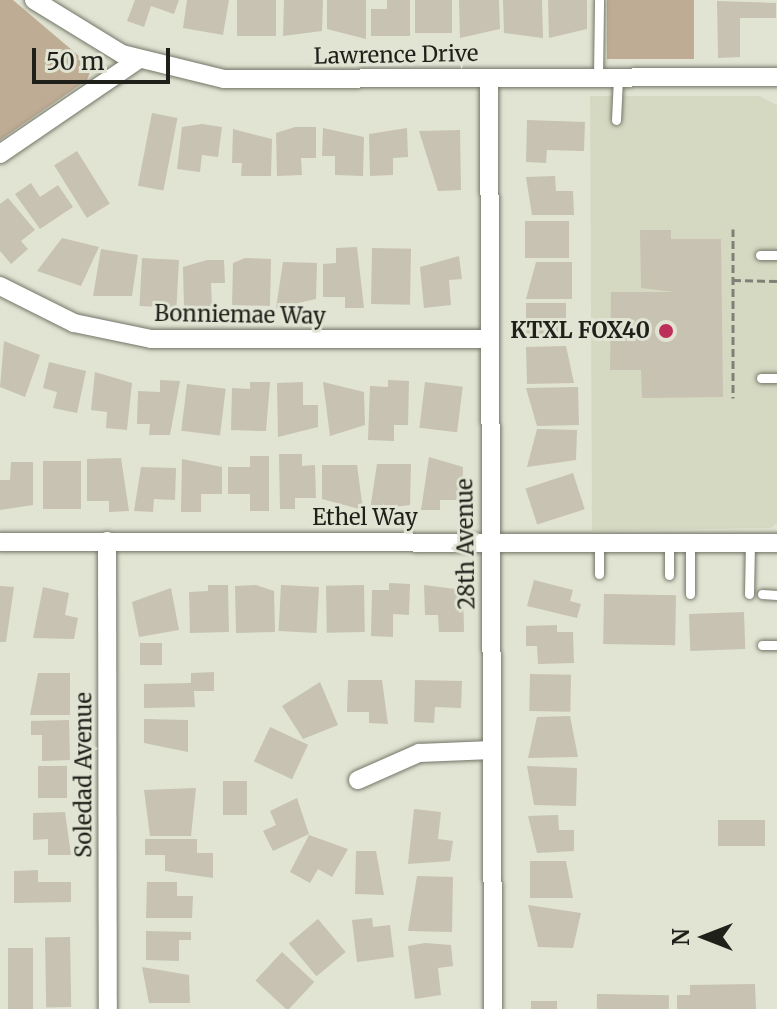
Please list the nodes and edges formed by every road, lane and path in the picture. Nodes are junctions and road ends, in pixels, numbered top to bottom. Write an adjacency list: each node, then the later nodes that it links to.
1 (34, 0): 3 (street, Lawrence Drive)
2 (599, 0): 4 (lane)
3 (138, 60): 7 (street, Lawrence Drive); 9 (street)
4 (598, 76): 5 (street, Lawrence Drive); 7 (street, Lawrence Drive)
5 (618, 77): 6 (street, Lawrence Drive); 8 (lane)
6 (777, 77)
7 (489, 78): 16 (street, 28th Avenue)
8 (616, 120)
9 (0, 154)
10 (733, 229): 13 (path)
11 (760, 255): 12 (lane)
12 (777, 255)
13 (733, 280): 14 (path); 19 (path)
14 (777, 281)
15 (0, 286): 16 (street, Bonniemae Way)
16 (489, 339): 26 (street, 28th Avenue)
17 (761, 378): 18 (lane)
18 (777, 378)
19 (733, 398)
20 (599, 538): 21 (street, Ethel Way); 26 (street, Ethel Way); 28 (lane)
21 (669, 538): 23 (street, Ethel Way); 29 (lane)
22 (750, 538): 23 (street, Ethel Way); 27 (street, Ethel Way); 31 (lane)
23 (690, 539): 30 (lane)
24 (107, 541): 25 (street, Ethel Way); 26 (street, Ethel Way); 38 (street, Soledad Avenue)
25 (0, 542)
26 (489, 542): 36 (street, 28th Avenue)
27 (777, 543)
28 (599, 574)
29 (669, 575)
30 (690, 594)
31 (749, 594)
32 (762, 594): 33 (lane)
33 (777, 595)
34 (762, 645): 35 (lane)
35 (777, 645)
36 (492, 750): 37 (street); 39 (street, 28th Avenue)
37 (358, 780)
38 (108, 1009)
39 (493, 1009)

